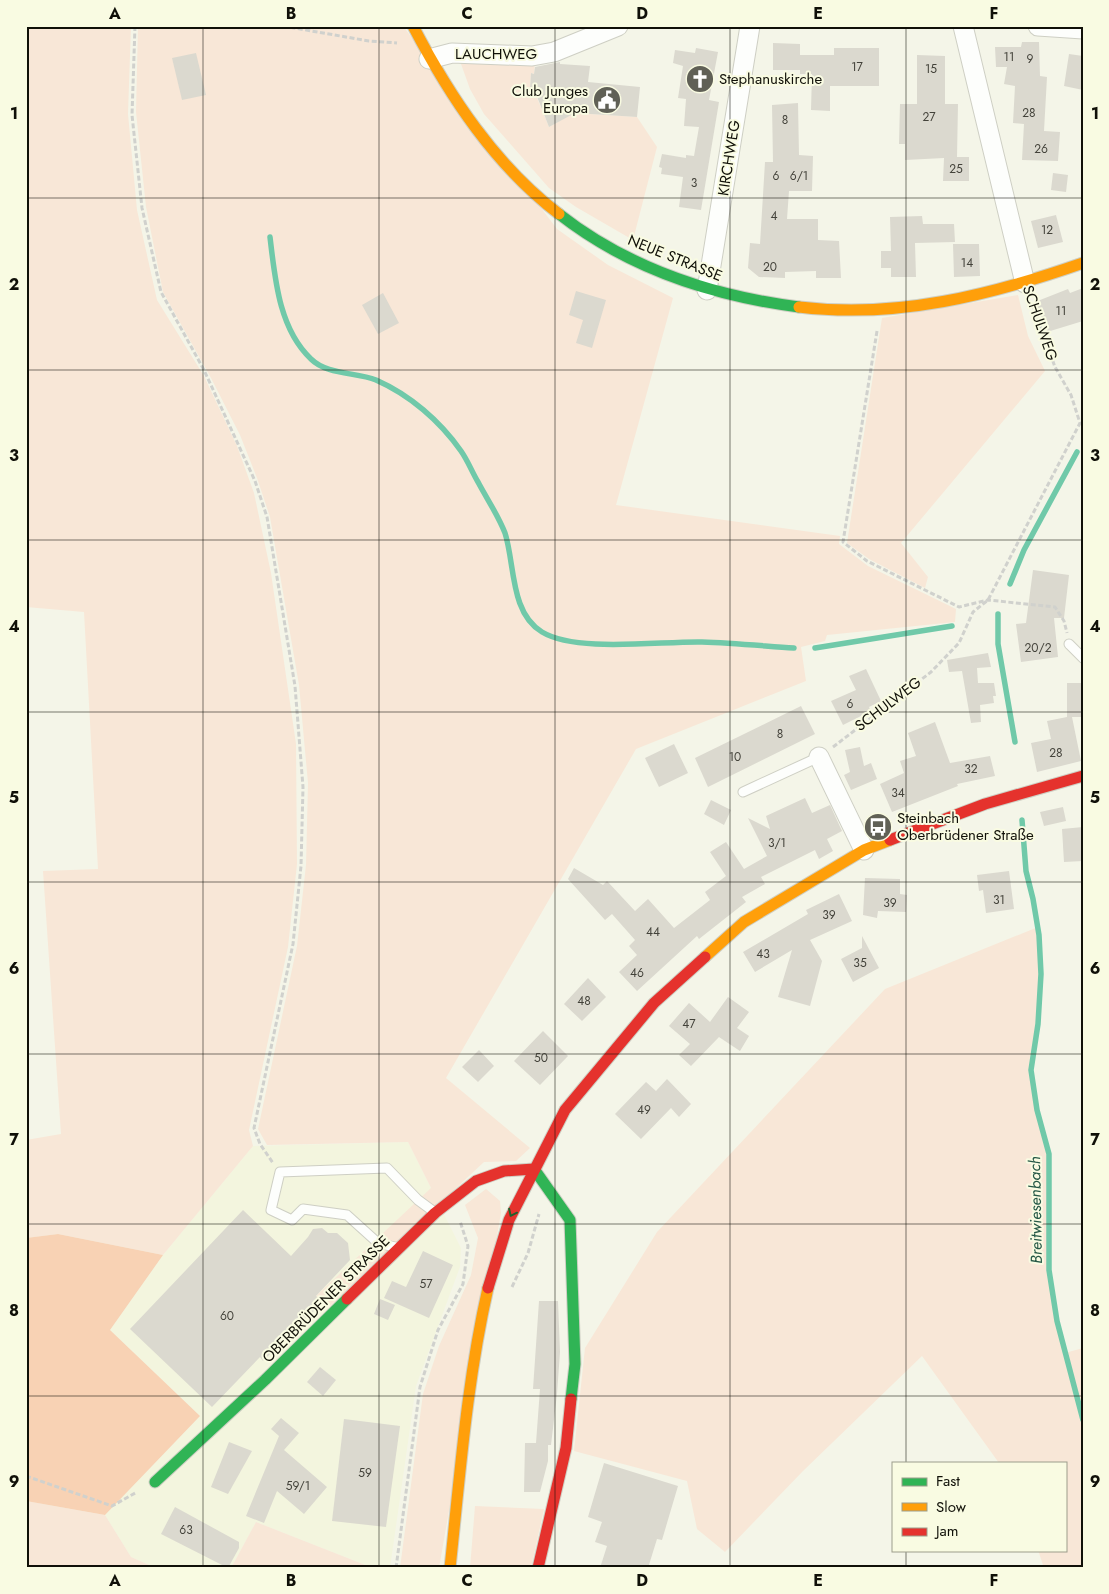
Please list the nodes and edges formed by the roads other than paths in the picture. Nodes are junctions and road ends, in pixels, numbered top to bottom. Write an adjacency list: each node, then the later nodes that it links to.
1 (413, 26): 7 (street, NEUE STRASSE)
2 (618, 26): 7 (street, LAUCHWEG)
3 (750, 26): 10 (street, KIRCHWEG)
4 (963, 26): 9 (street, SCHULWEG)
5 (1038, 26): 6 (street)
6 (1083, 29)
7 (429, 58): 10 (street, NEUE STRASSE)
8 (1083, 263): 9 (street, NEUE STRASSE)
9 (1025, 283): 10 (street, NEUE STRASSE)
10 (707, 290)
11 (1069, 644): 12 (lane)
12 (1083, 658)
13 (819, 757): 15 (lane); 16 (street)
14 (1083, 776): 16 (street)
15 (743, 792)
16 (864, 850): 17 (street)
17 (534, 1169): 18 (street, OBERBRÜDENER STRASSE); 19 (street); 22 (street, one-way to 22); 25 (street)
18 (435, 1213): 20 (street, OBERBRÜDENER STRASSE); 20 (lane)
19 (526, 1215)
20 (399, 1248): 23 (street, OBERBRÜDENER STRASSE)
21 (505, 1289): 22 (street)
22 (479, 1329): 24 (street)
23 (155, 1482)
24 (450, 1568)
25 (538, 1568)

